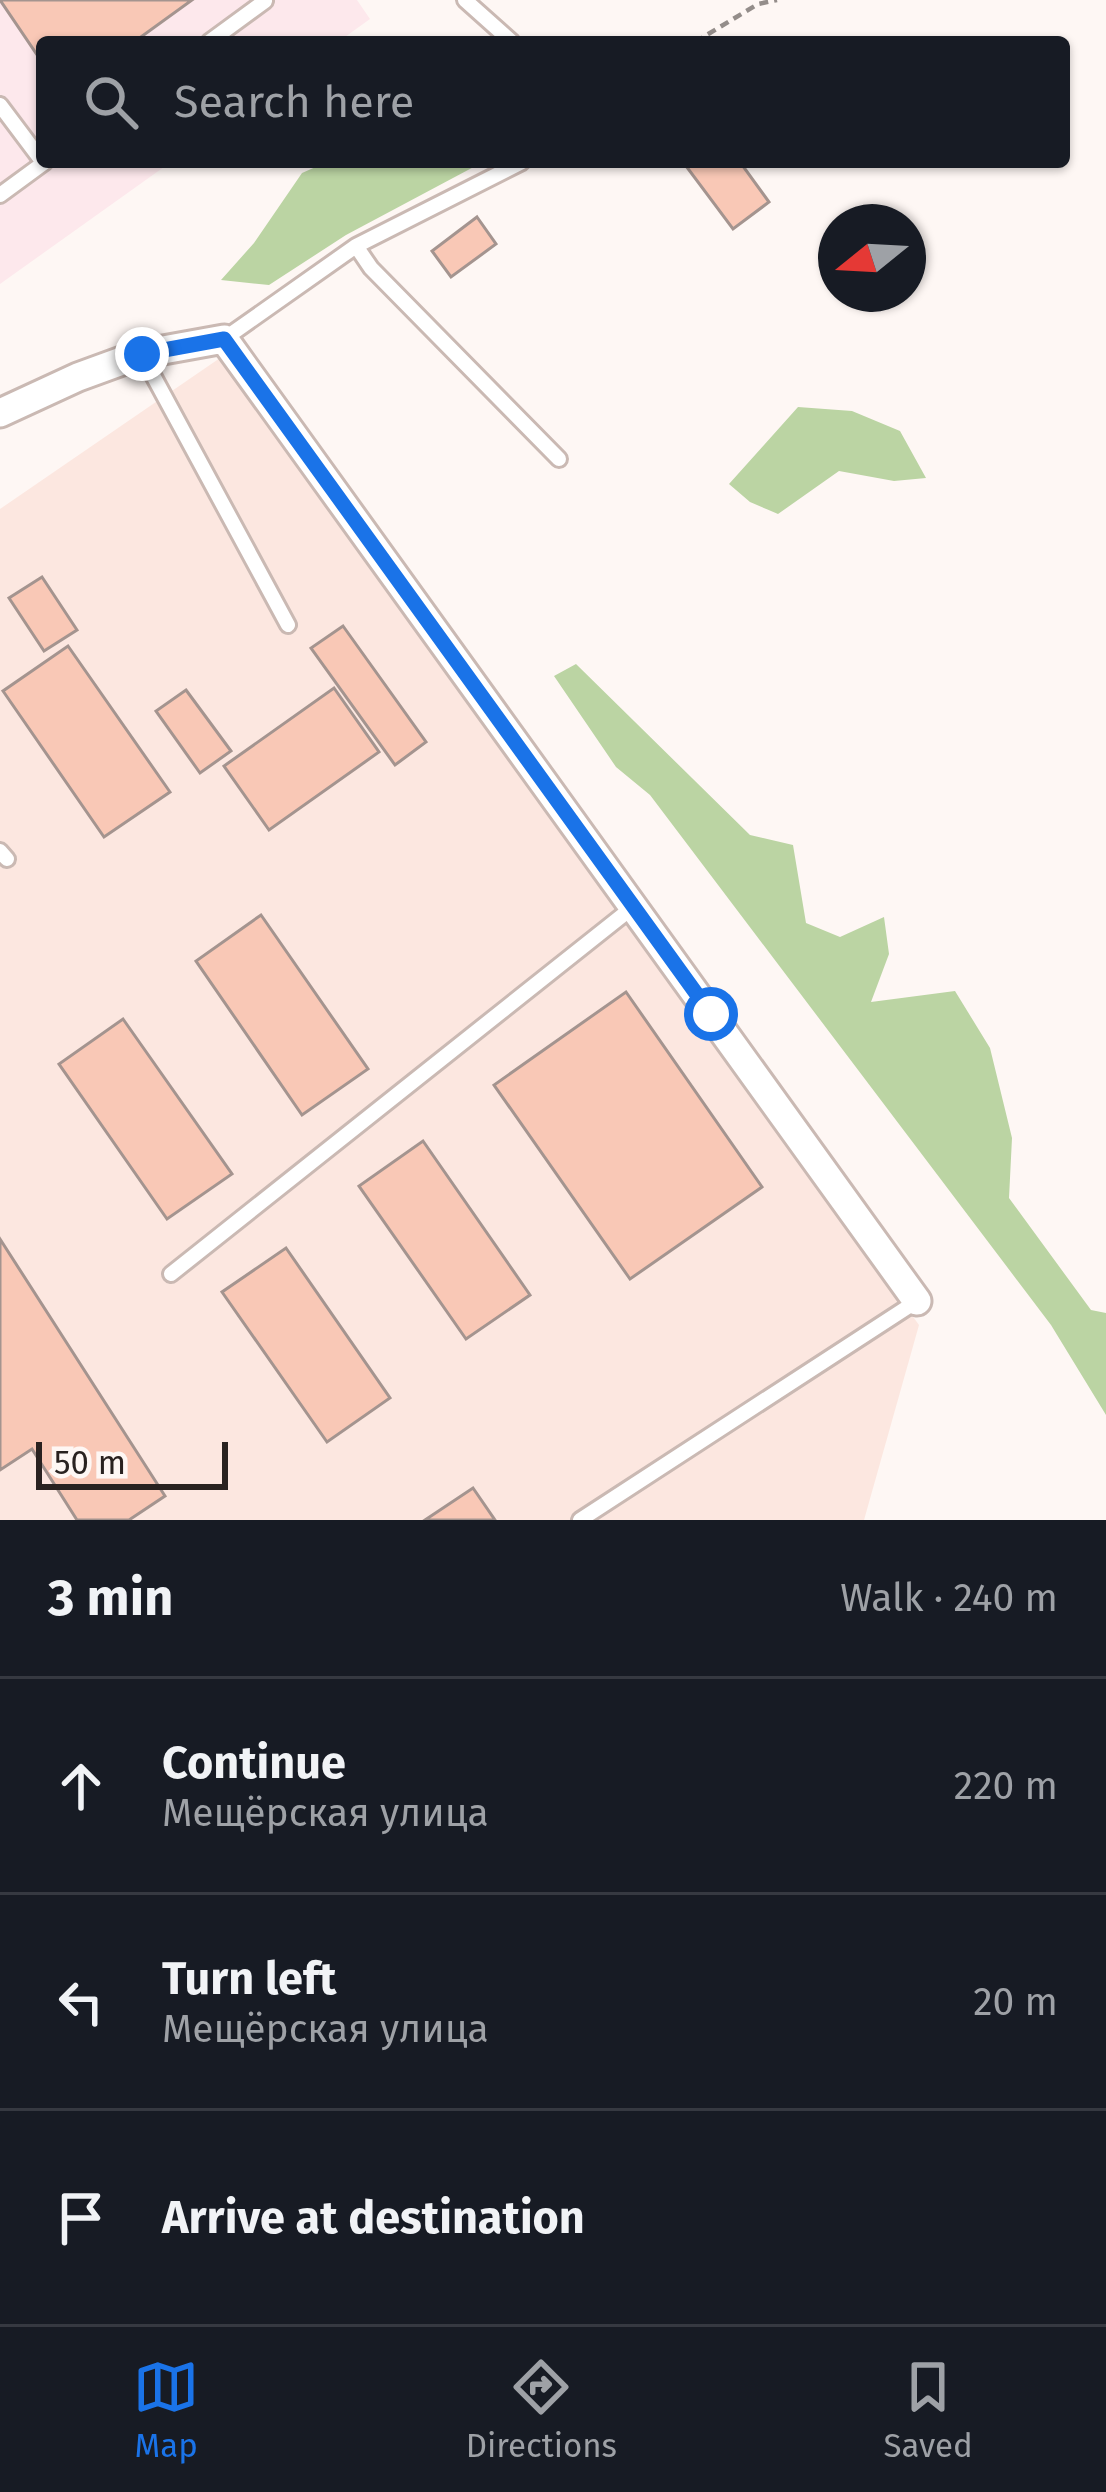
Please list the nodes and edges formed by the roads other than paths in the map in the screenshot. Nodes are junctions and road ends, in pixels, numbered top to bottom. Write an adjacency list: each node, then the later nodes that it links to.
1 (465, 0): 4 (lane)
2 (265, 1): 3 (lane)
3 (216, 36)
4 (505, 36)
5 (0, 105): 6 (lane)
6 (36, 153)
7 (36, 167): 9 (lane)
8 (510, 168): 10 (lane)
9 (0, 195)
10 (356, 246): 11 (lane); 14 (lane)
11 (224, 339): 12 (street); 16 (street)
12 (142, 354): 13 (street); 15 (lane)
13 (0, 413)
14 (559, 459)
15 (288, 625)
16 (633, 907): 17 (lane); 18 (street)
17 (171, 1274)
18 (916, 1300): 19 (lane)
19 (580, 1520)

